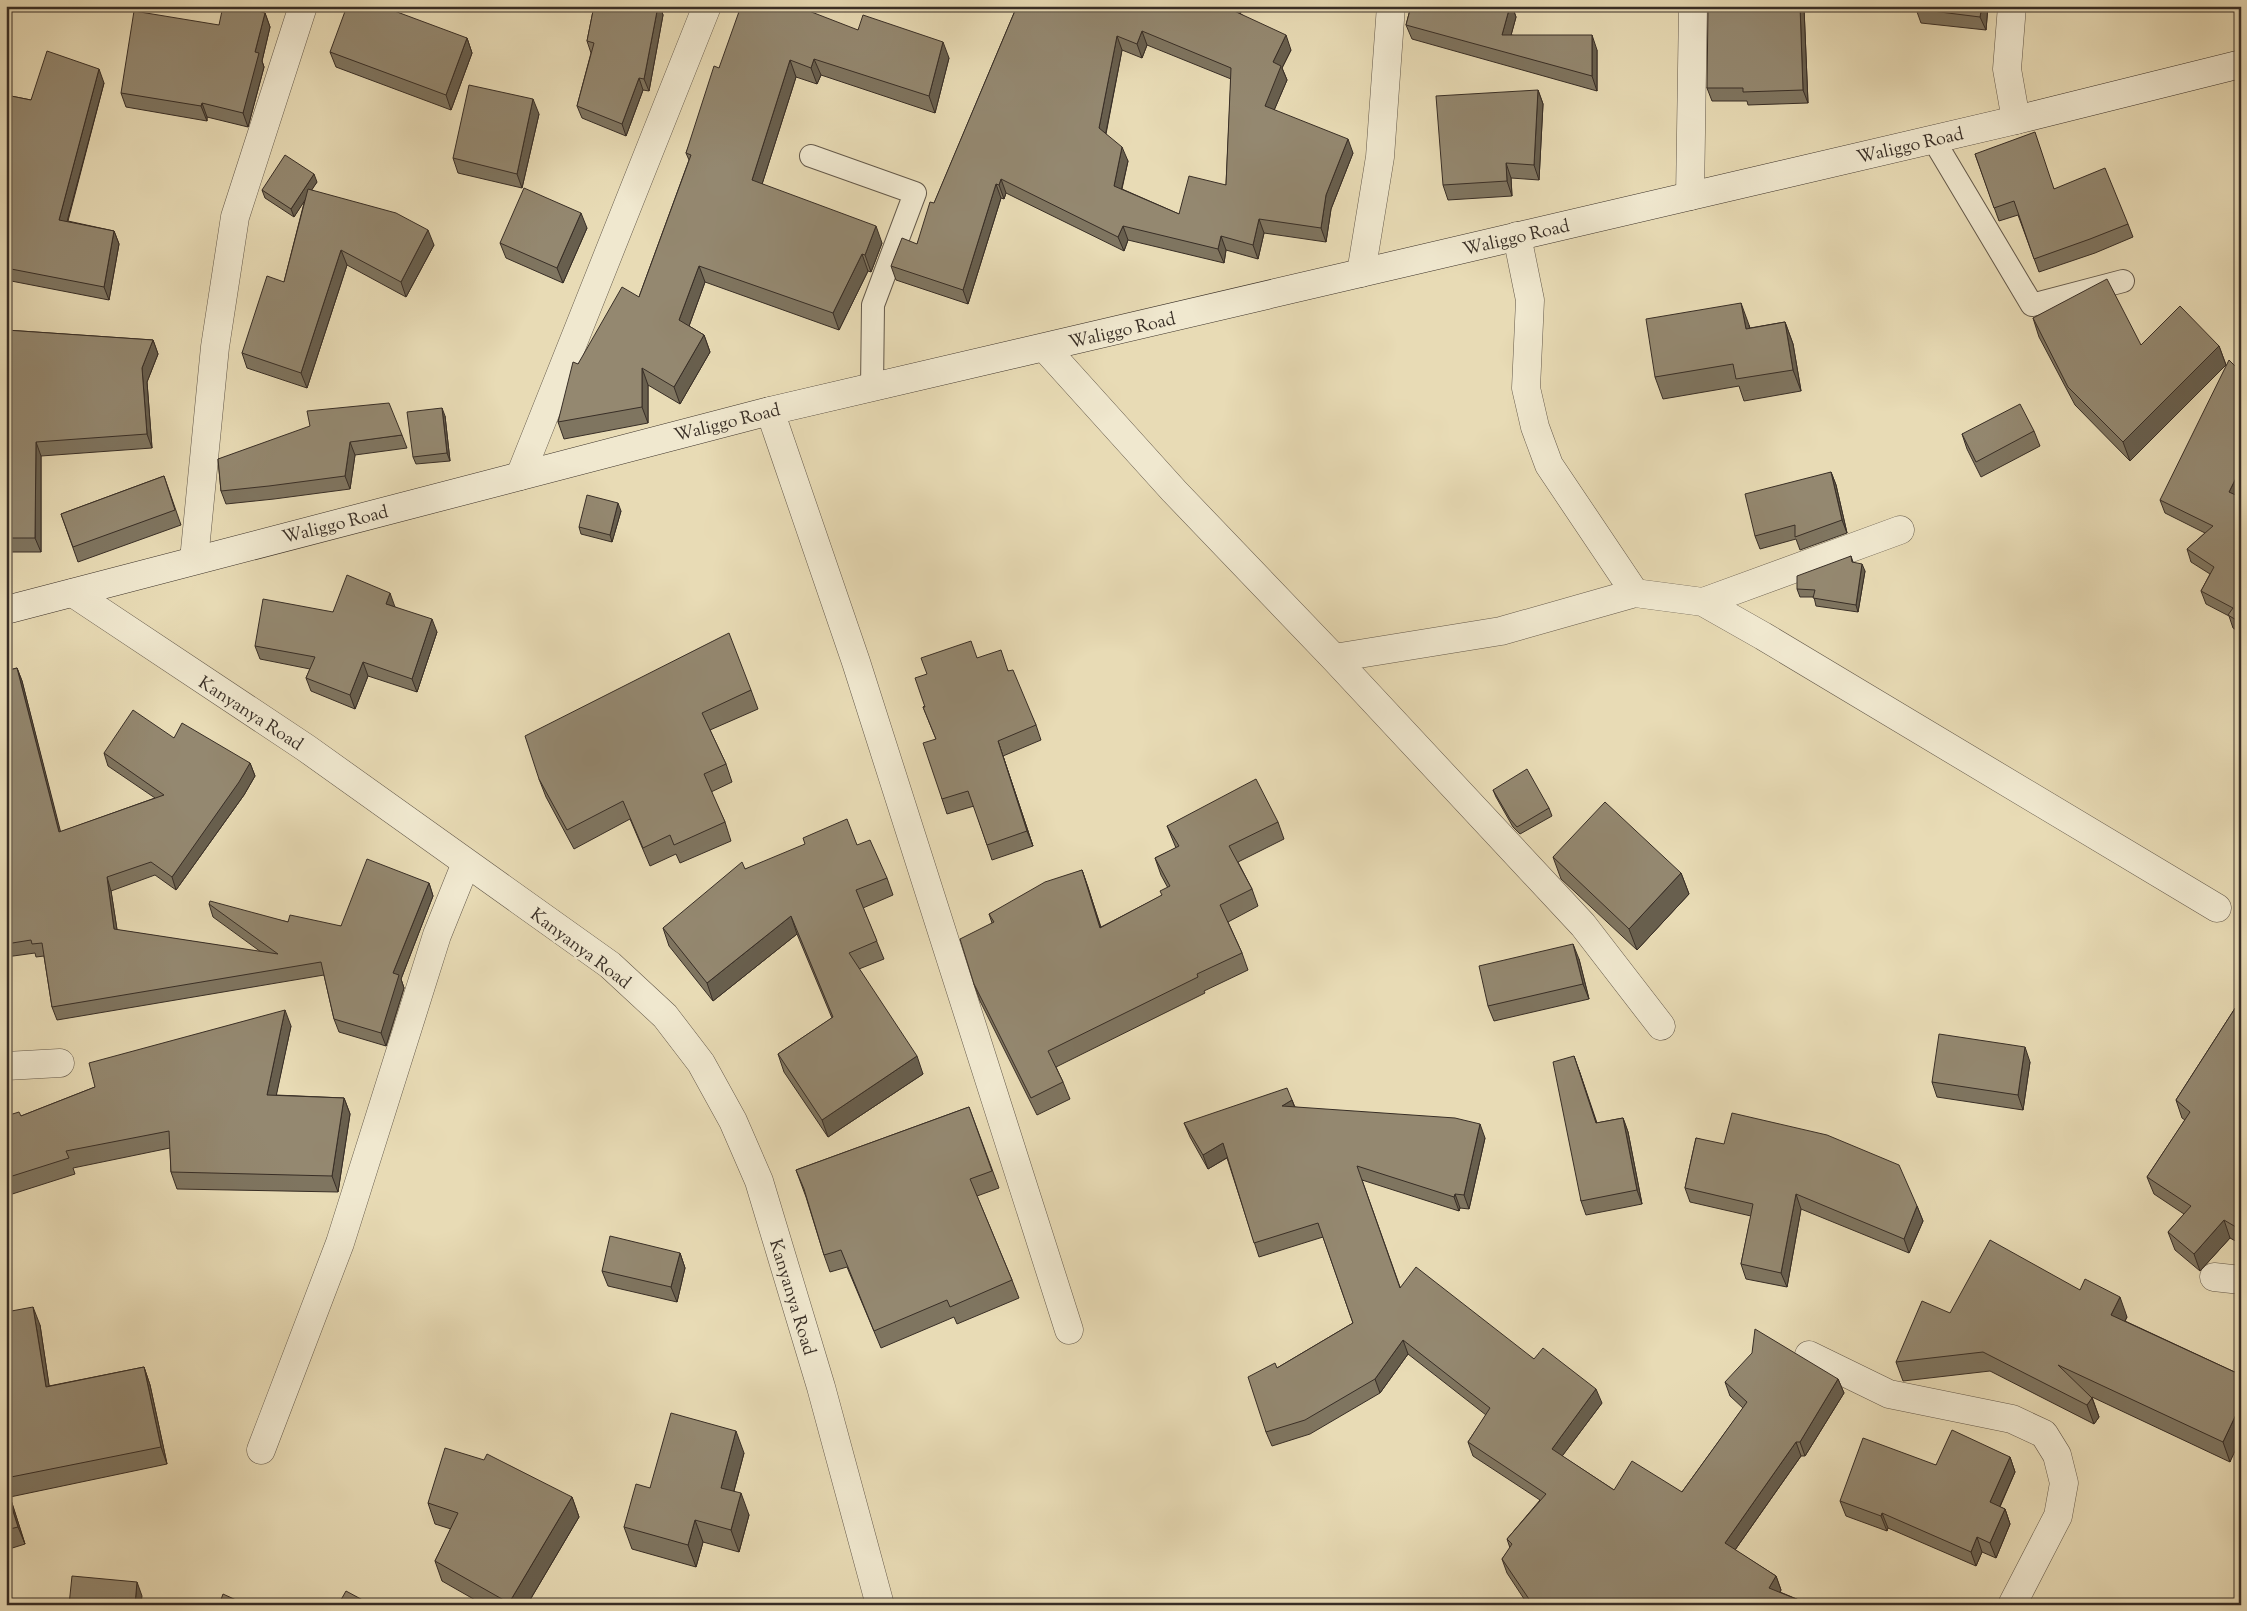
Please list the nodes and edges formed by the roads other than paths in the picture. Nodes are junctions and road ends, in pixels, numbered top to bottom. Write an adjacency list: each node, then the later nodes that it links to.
1 (303, 6): 19 (street)
2 (707, 6): 17 (street)
3 (1391, 6): 12 (street)
4 (1693, 6): 10 (street)
5 (2012, 6): 7 (street)
6 (2241, 64): 7 (street, Waliggo Road)
7 (2016, 120): 8 (street, Waliggo Road)
8 (1933, 139): 10 (street, Waliggo Road); 13 (lane)
9 (811, 156): 15 (lane)
10 (1690, 196): 11 (street, Waliggo Road)
11 (1517, 236): 12 (street, Waliggo Road); 21 (street)
12 (1361, 273): 14 (street, Waliggo Road)
13 (2123, 281)
14 (1045, 348): 15 (street, Waliggo Road); 24 (street)
15 (872, 388): 16 (street, Waliggo Road)
16 (770, 411): 17 (street, Waliggo Road); 32 (street)
17 (520, 476): 19 (street, Waliggo Road)
18 (1900, 530): 22 (street)
19 (194, 560): 20 (street, Waliggo Road)
20 (73, 593): 23 (street, Waliggo Road); 25 (street, Kanyanya Road)
21 (1635, 593): 22 (street); 24 (street)
22 (1703, 602): 26 (street)
23 (6, 610)
24 (1334, 658): 27 (street)
25 (466, 863): 34 (street); 35 (street, Kanyanya Road)
26 (2217, 908)
27 (1661, 1026)
28 (60, 1063): 29 (street)
29 (6, 1066)
30 (2214, 1277): 31 (street)
31 (2241, 1280)
32 (1069, 1330)
33 (1809, 1355): 36 (street)
34 (261, 1450)
35 (880, 1605)
36 (2012, 1605)

